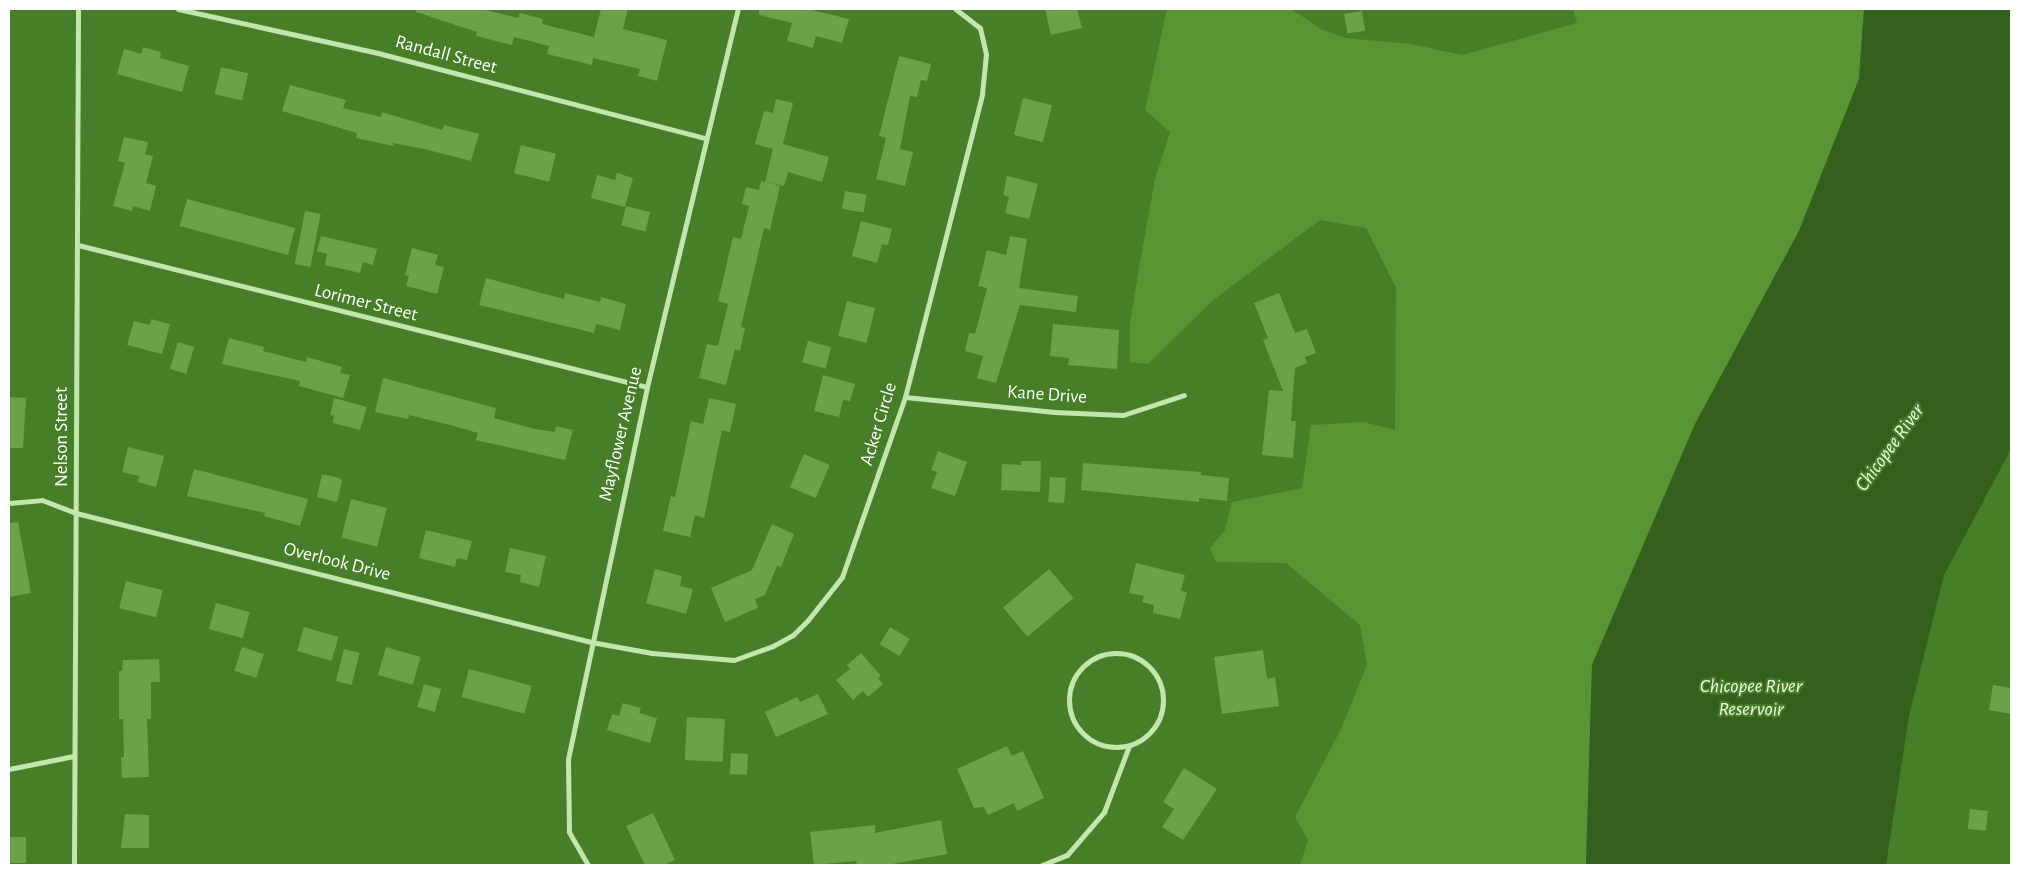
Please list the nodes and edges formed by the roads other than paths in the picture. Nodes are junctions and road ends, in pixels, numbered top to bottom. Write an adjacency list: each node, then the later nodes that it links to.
1 (78, 9): 6 (street, Nelson Street)
2 (178, 9): 5 (street, Randall Street)
3 (738, 9): 5 (street, Mayflower Avenue)
4 (956, 9): 9 (street, Acker Circle)
5 (705, 138): 7 (street, Mayflower Avenue)
6 (78, 245): 7 (street, Lorimer Street); 11 (street, Nelson Street)
7 (647, 388): 12 (street, Mayflower Avenue)
8 (1184, 395): 9 (street, Kane Drive)
9 (904, 396): 12 (street, Acker Circle)
10 (9, 503): 11 (street, Overlook Drive)
11 (76, 513): 12 (street, Overlook Drive); 14 (street, Nelson Street)
12 (591, 642): 17 (street, Mayflower Avenue)
13 (1129, 746): 13 (street); 18 (street)
14 (74, 756): 15 (street); 16 (street, Nelson Street)
15 (9, 769)
16 (74, 865)
17 (588, 865)
18 (1042, 865)

